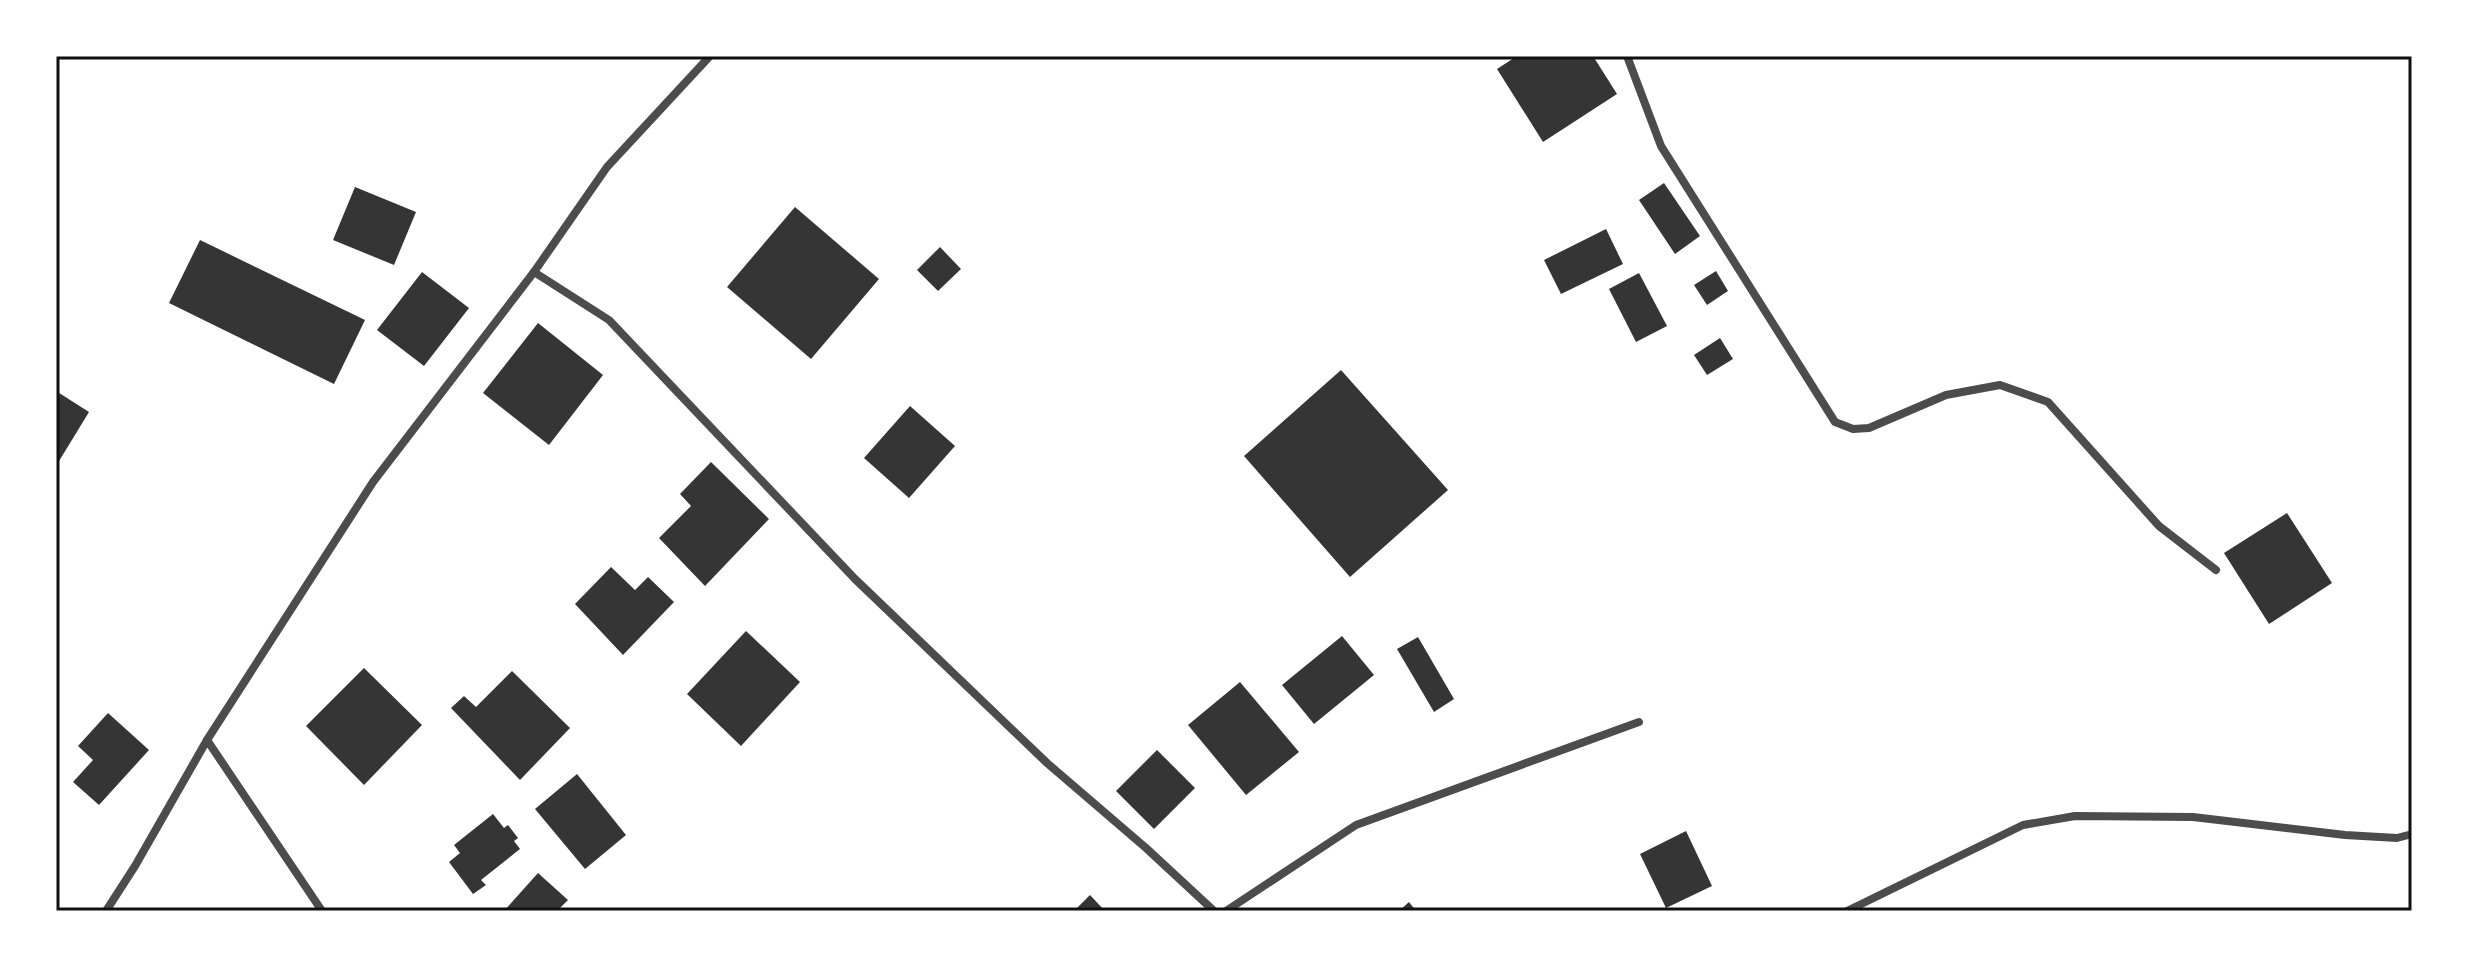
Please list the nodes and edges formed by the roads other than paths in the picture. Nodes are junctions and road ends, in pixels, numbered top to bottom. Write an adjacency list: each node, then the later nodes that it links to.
1 (710, 56): 3 (street)
2 (1627, 56): 4 (street)
3 (534, 272): 6 (street); 10 (street)
4 (2216, 570)
5 (1639, 722): 11 (street)
6 (207, 740): 8 (street); 9 (street)
7 (2412, 834): 12 (street)
8 (106, 911)
9 (322, 911)
10 (1214, 911)
11 (1226, 911)
12 (1847, 911)

